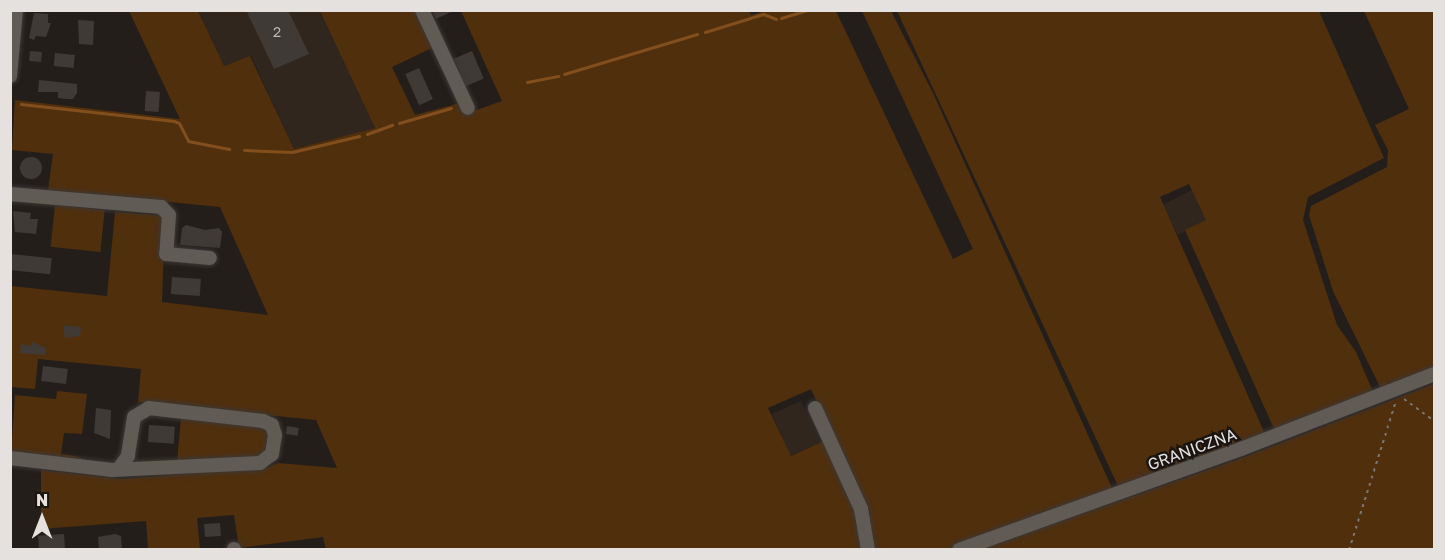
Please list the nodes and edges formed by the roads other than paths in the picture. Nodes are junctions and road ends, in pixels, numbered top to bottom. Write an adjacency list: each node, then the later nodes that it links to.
1 (16, 10): 3 (street)
2 (422, 10): 4 (street)
3 (10, 76)
4 (468, 108)
5 (10, 194): 6 (street)
6 (210, 258)
7 (1434, 374): 12 (street, GRANICZNA)
8 (815, 408): 11 (street)
9 (10, 458): 10 (street)
10 (120, 467): 10 (street)
11 (868, 549)
12 (960, 549)

